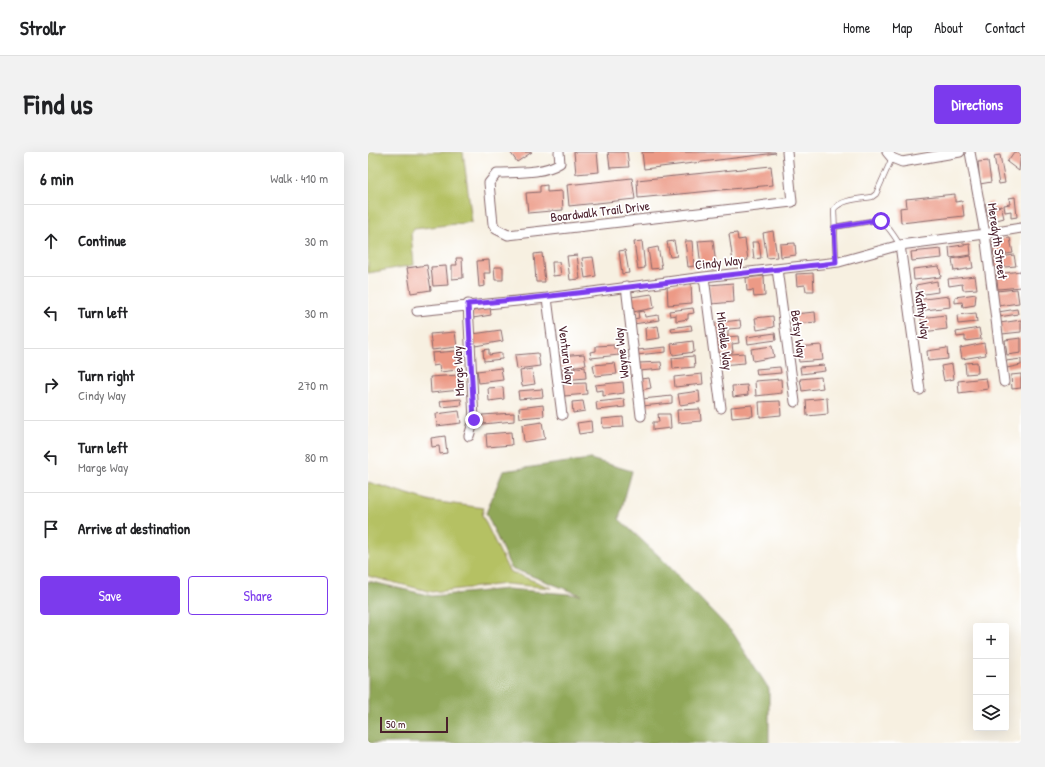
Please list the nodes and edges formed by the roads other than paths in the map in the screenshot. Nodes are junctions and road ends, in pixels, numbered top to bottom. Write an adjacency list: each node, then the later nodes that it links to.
1 (559, 152): 2 (street, Boardwalk Trail Drive)
2 (787, 152)
3 (960, 152): 5 (street)
4 (970, 152): 8 (street, Meredyth Street)
5 (890, 155): 6 (lane)
6 (834, 227): 9 (lane); 10 (lane)
7 (1021, 228): 8 (street, Cindy Way)
8 (985, 234): 9 (street, Cindy Way); 17 (street, Meredyth Street)
9 (900, 245): 10 (street, Cindy Way); 18 (street, Kathy Way)
10 (836, 263): 11 (street, Cindy Way)
11 (776, 269): 12 (street, Cindy Way); 19 (street, Betsy Way)
12 (704, 276): 13 (street, Cindy Way); 20 (street, Michelle Way)
13 (626, 286): 14 (street, Cindy Way); 22 (street, Wayne Way)
14 (547, 298): 15 (street, Cindy Way); 21 (street, Ventura Way)
15 (468, 304): 16 (street, Cindy Way); 23 (street, Marge Way)
16 (417, 311)
17 (1004, 382)
18 (920, 390)
19 (795, 402)
20 (720, 408)
21 (562, 415)
22 (641, 416)
23 (469, 436)

